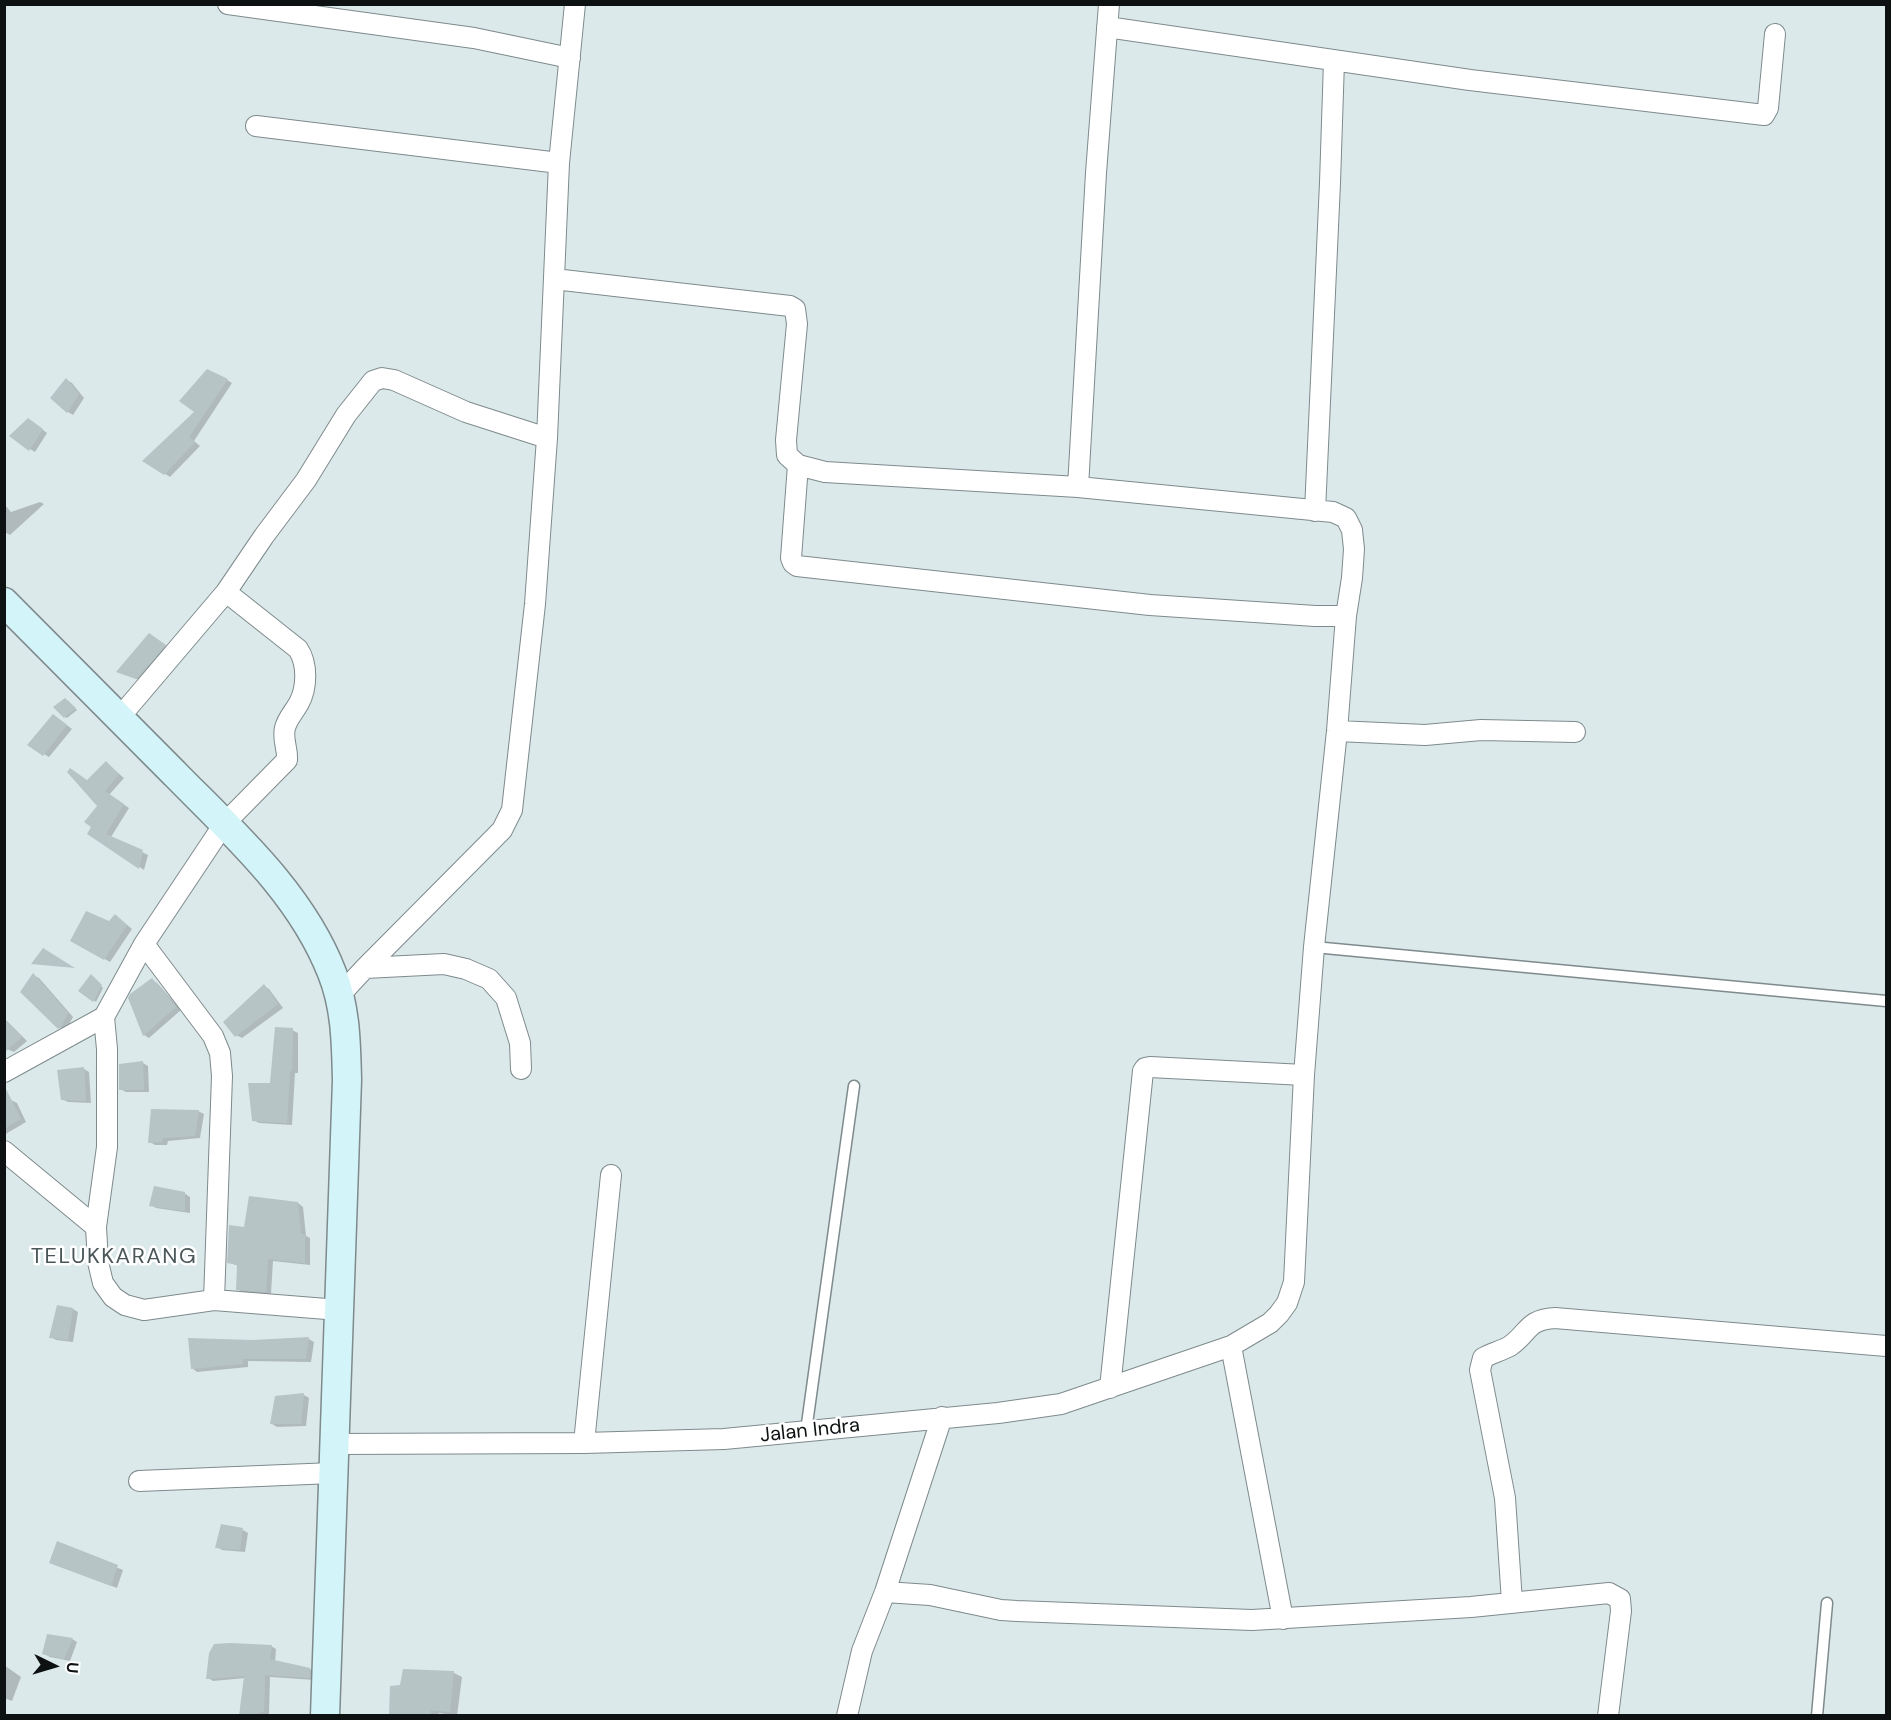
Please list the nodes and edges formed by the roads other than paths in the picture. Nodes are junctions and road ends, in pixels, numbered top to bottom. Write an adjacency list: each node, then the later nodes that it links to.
1 (228, 4): 6 (street)
2 (575, 4): 6 (street)
3 (1109, 4): 4 (street)
4 (1107, 27): 7 (street); 13 (street)
5 (1775, 34): 7 (street)
6 (570, 58): 9 (street)
7 (1334, 61): 14 (street)
8 (256, 126): 9 (street)
9 (559, 163): 10 (street)
10 (554, 279): 11 (street); 12 (street)
11 (547, 438): 15 (street); 24 (street)
12 (798, 465): 13 (street); 17 (street)
13 (1078, 487): 14 (street)
14 (1315, 511): 17 (street)
15 (226, 592): 18 (street); 21 (street)
16 (4, 602): 18 (main road)
17 (1346, 616): 19 (street)
18 (119, 718): 21 (main road)
19 (1337, 731): 20 (street); 23 (street)
20 (1575, 732)
21 (224, 824): 22 (street); 25 (main road)
22 (144, 944): 27 (street); 35 (street)
23 (1314, 947): 26 (lane); 30 (street)
24 (365, 968): 25 (street); 28 (street)
25 (339, 996): 36 (main road)
26 (1887, 1000)
27 (104, 1017): 29 (street); 34 (street)
28 (520, 1069)
29 (4, 1072)
30 (1305, 1075): 37 (street, Jalan Indra); 39 (street)
31 (854, 1086): 41 (lane)
32 (4, 1151): 34 (street)
33 (611, 1175): 42 (street)
34 (96, 1227): 35 (street)
35 (214, 1300): 36 (street)
36 (339, 1310): 43 (main road)
37 (1231, 1346): 39 (street, Jalan Indra); 49 (street)
38 (1887, 1346): 47 (street)
39 (1110, 1388): 40 (street, Jalan Indra)
40 (942, 1417): 41 (street, Jalan Indra); 46 (street)
41 (806, 1431): 42 (street, Jalan Indra)
42 (584, 1443): 43 (street, Jalan Indra)
43 (333, 1444): 44 (main road)
44 (333, 1473): 45 (street); 50 (main road)
45 (139, 1481)
46 (885, 1592): 49 (street); 51 (street)
47 (1512, 1602): 49 (street); 52 (street)
48 (1827, 1603): 53 (lane)
49 (1283, 1619)
50 (325, 1716)
51 (847, 1716)
52 (1608, 1716)
53 (1816, 1716)

